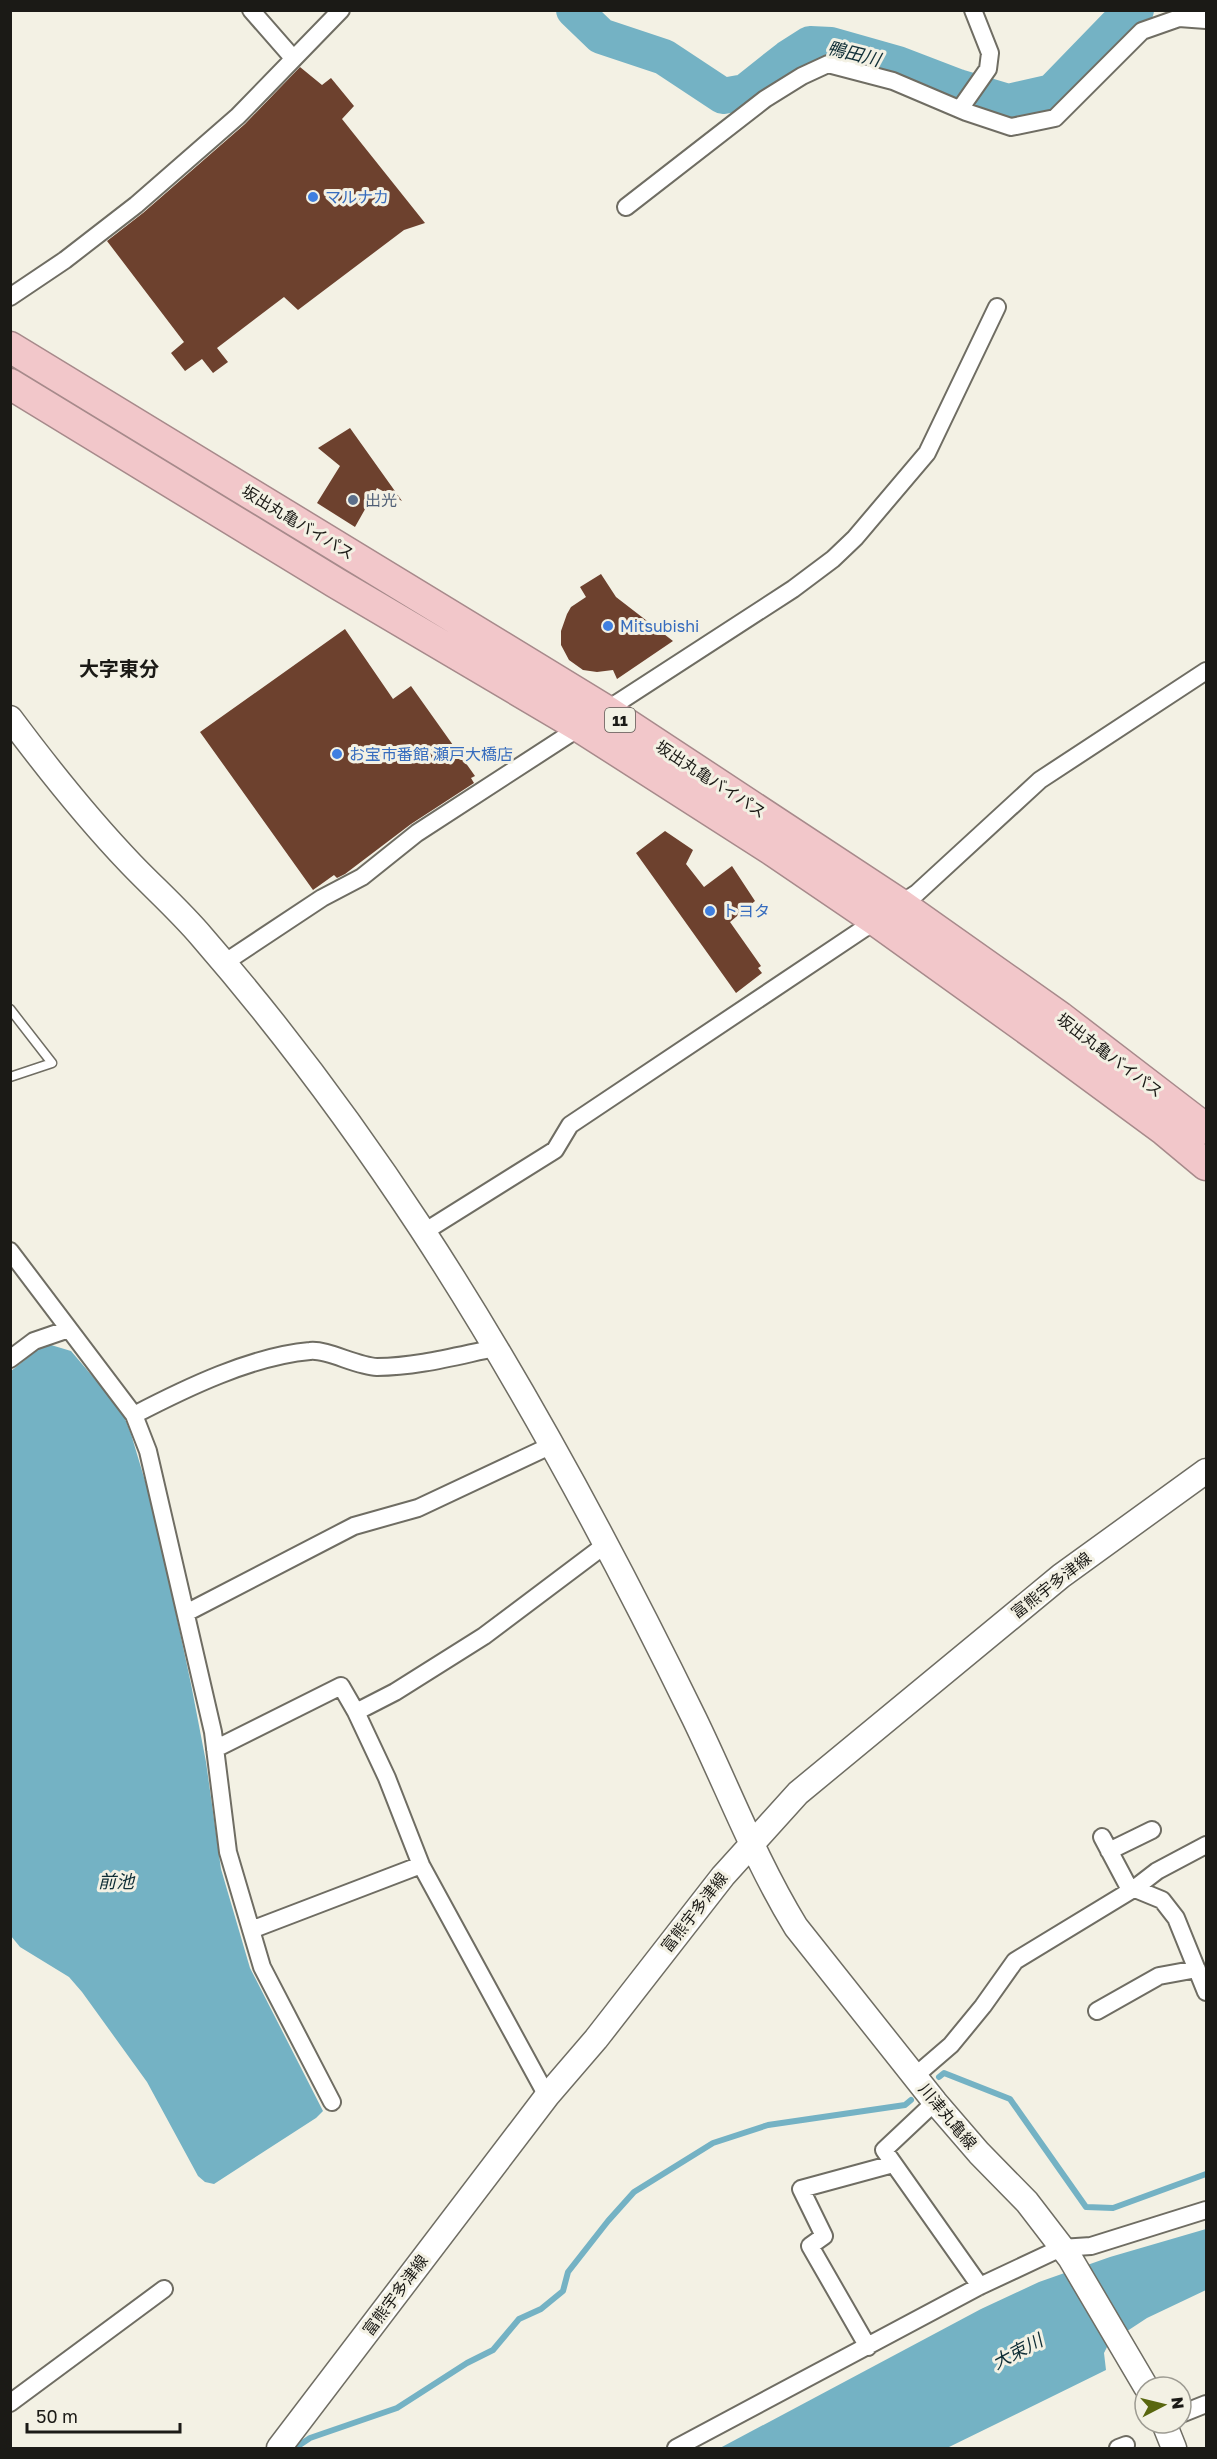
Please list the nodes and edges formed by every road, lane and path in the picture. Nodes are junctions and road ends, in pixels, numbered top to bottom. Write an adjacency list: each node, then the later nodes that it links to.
1 (251, 10): 5 (street)
2 (341, 10): 5 (street)
3 (973, 10): 6 (street)
4 (1197, 16): 6 (street)
5 (293, 58): 8 (street)
6 (960, 109): 7 (street)
7 (626, 207)
8 (10, 297)
9 (997, 307): 13 (street)
10 (10, 346): 13 (highway, 坂出丸亀バイパス / 11)
11 (10, 384): 15 (highway, 坂出丸亀バイパス / 11)
12 (1206, 671): 16 (street)
13 (607, 711): 15 (street); 16 (highway, 坂出丸亀バイパス / 11)
14 (13, 727): 18 (main road, 川津丸亀線)
15 (580, 727): 17 (highway, 坂出丸亀バイパス / 11); 18 (street)
16 (900, 904): 17 (street); 21 (highway, 坂出丸亀バイパス / 11)
17 (875, 920): 22 (highway, 坂出丸亀バイパス / 11); 23 (street)
18 (224, 963): 23 (main road, 川津丸亀線)
19 (10, 1009): 20 (lane)
20 (10, 1077)
21 (1206, 1129)
22 (1206, 1165)
23 (424, 1232): 26 (main road, 川津丸亀線)
24 (10, 1251): 25 (street)
25 (69, 1329): 27 (street); 28 (street)
26 (495, 1348): 28 (street); 29 (main road, 川津丸亀線)
27 (10, 1359)
28 (134, 1415): 32 (street)
29 (552, 1445): 31 (main road, 川津丸亀線); 32 (street)
30 (1206, 1471): 36 (main road, 富熊宇多津線)
31 (605, 1545): 33 (street); 36 (main road, 川津丸亀線)
32 (186, 1613): 34 (street)
33 (356, 1712): 34 (street); 38 (street)
34 (215, 1749): 40 (street)
35 (1152, 1830): 39 (street)
36 (750, 1843): 44 (main road, 川津丸亀線); 45 (main road, 富熊宇多津線)
37 (1206, 1845): 39 (street)
38 (421, 1864): 40 (street); 45 (street)
39 (1135, 1888): 41 (street); 44 (street)
40 (251, 1930): 46 (street)
41 (1197, 1969): 42 (street); 43 (street)
42 (1206, 1992)
43 (1097, 2011)
44 (915, 2076): 47 (main road, 川津丸亀線)
45 (547, 2096): 56 (main road, 富熊宇多津線)
46 (332, 2102)
47 (935, 2102): 48 (street); 50 (main road, 川津丸亀線)
48 (893, 2164): 51 (street); 53 (street)
49 (1206, 2210): 50 (street)
50 (1066, 2253): 51 (street); 54 (main road, 川津丸亀線)
51 (980, 2286): 53 (street)
52 (164, 2289): 55 (street)
53 (868, 2347): 57 (street)
54 (1139, 2375)
55 (10, 2403)
56 (279, 2448)
57 (676, 2448)

